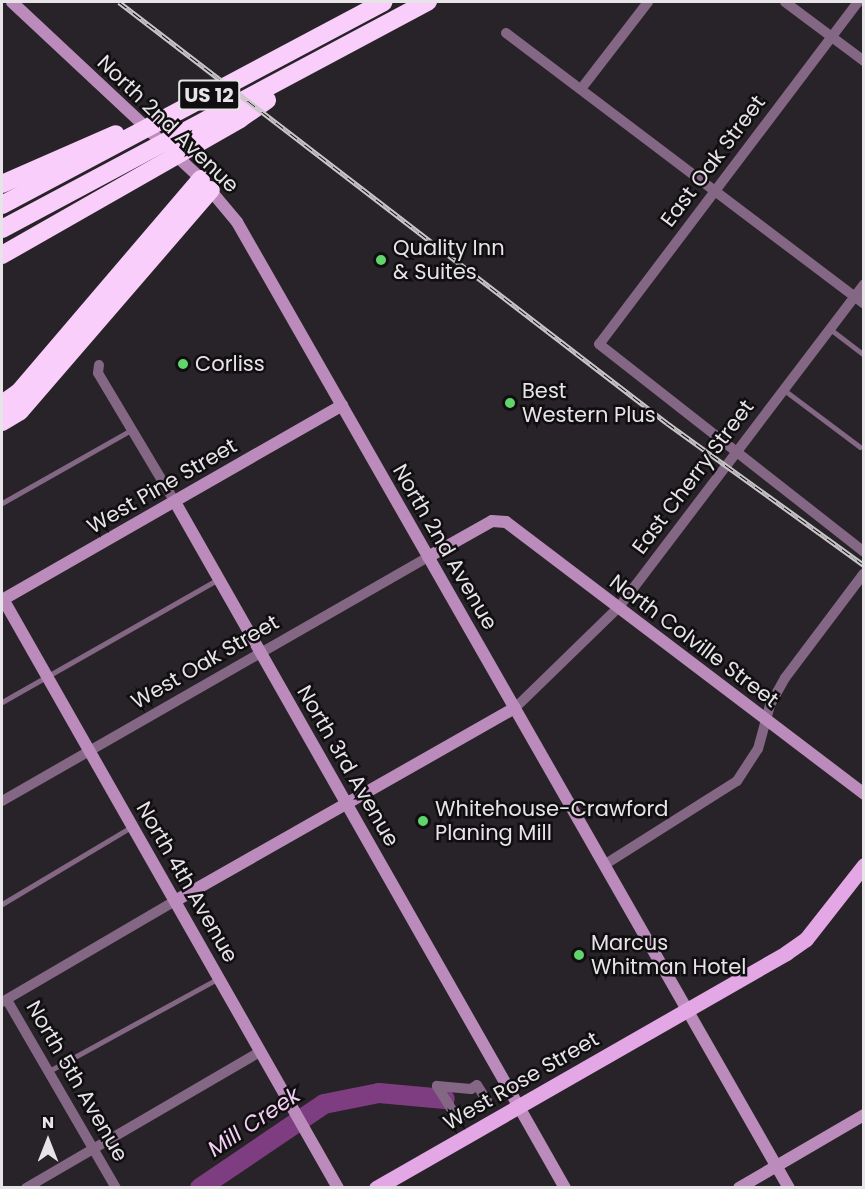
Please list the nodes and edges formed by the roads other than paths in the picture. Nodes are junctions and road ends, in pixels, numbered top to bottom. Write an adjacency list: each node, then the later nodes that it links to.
1 (12, 2): 14 (street, North 2nd Avenue)
2 (383, 2): 11 (highway, US 12)
3 (428, 2): 12 (highway, US 12)
4 (648, 2): 10 (street)
5 (785, 2): 8 (street)
6 (858, 2): 8 (street, East Oak Street)
7 (506, 33): 10 (street)
8 (832, 37): 9 (street); 15 (street, East Oak Street)
9 (864, 61)
10 (581, 89): 15 (street)
11 (98, 147): 13 (highway); 16 (highway)
12 (122, 174): 17 (highway, US 12); 18 (highway)
13 (2, 184)
14 (206, 185): 26 (highway); 27 (street, North 2nd Avenue); 28 (highway)
15 (715, 191): 20 (street); 31 (street, East Oak Street)
16 (2, 205)
17 (2, 229)
18 (2, 255)
19 (864, 284): 20 (street, East Cherry Street)
20 (854, 297): 21 (street); 22 (street, East Cherry Street)
21 (864, 304)
22 (830, 329): 23 (lane); 25 (street, East Cherry Street)
23 (864, 355)
24 (99, 365): 29 (street, North 3rd Avenue)
25 (784, 390): 30 (lane); 31 (street, East Cherry Street)
26 (2, 404)
27 (342, 405): 32 (street, West Pine Street); 35 (street, North 2nd Avenue)
28 (2, 422)
29 (131, 430): 32 (street, North 3rd Avenue); 33 (lane)
30 (860, 447)
31 (736, 453): 34 (street); 39 (street, East Cherry Street)
32 (175, 502): 37 (street, North 3rd Avenue); 38 (street, West Pine Street)
33 (2, 503)
34 (864, 552)
35 (428, 557): 39 (street, North Colville Street); 40 (street, West Oak Street); 43 (street, North 2nd Avenue)
36 (864, 573): 44 (street)
37 (217, 580): 40 (street, North 3rd Avenue); 41 (lane)
38 (2, 599): 41 (street, North 4th Avenue)
39 (619, 607): 43 (street, East Cherry Street); 44 (street, North Colville Street)
40 (259, 654): 45 (street, West Oak Street); 48 (street, North 3rd Avenue)
41 (44, 678): 42 (lane); 45 (street, North 4th Avenue)
42 (2, 702)
43 (515, 708): 48 (street); 50 (street, North 2nd Avenue)
44 (767, 721): 46 (street, North Colville Street); 50 (street)
45 (88, 751): 47 (street, West Oak Street); 49 (street, North 4th Avenue)
46 (864, 794)
47 (2, 801)
48 (346, 802): 52 (street); 60 (street, North 3rd Avenue)
49 (132, 826): 52 (street, North 4th Avenue); 53 (lane)
50 (604, 865): 56 (street, North 2nd Avenue)
51 (864, 865): 56 (main road, West Rose Street)
52 (175, 900): 54 (street, North 4th Avenue); 55 (street)
53 (2, 904)
54 (220, 978): 57 (street, North 4th Avenue); 58 (lane)
55 (4, 1001): 58 (street, North 5th Avenue)
56 (687, 1010): 60 (main road, West Rose Street); 63 (street, North 2nd Avenue)
57 (260, 1052): 62 (street); 66 (street, North 4th Avenue)
58 (49, 1071): 62 (street, North 5th Avenue)
59 (437, 1086): 59 (street)
60 (520, 1105): 67 (main road, West Rose Street); 68 (street, North 3rd Avenue)
61 (864, 1115): 63 (street)
62 (93, 1149): 64 (street); 65 (street, North 5th Avenue)
63 (776, 1166): 69 (street); 70 (street, North 2nd Avenue)
64 (26, 1188)
65 (116, 1188)
66 (338, 1188)
67 (376, 1188)
68 (565, 1188)
69 (739, 1188)
70 (789, 1188)

